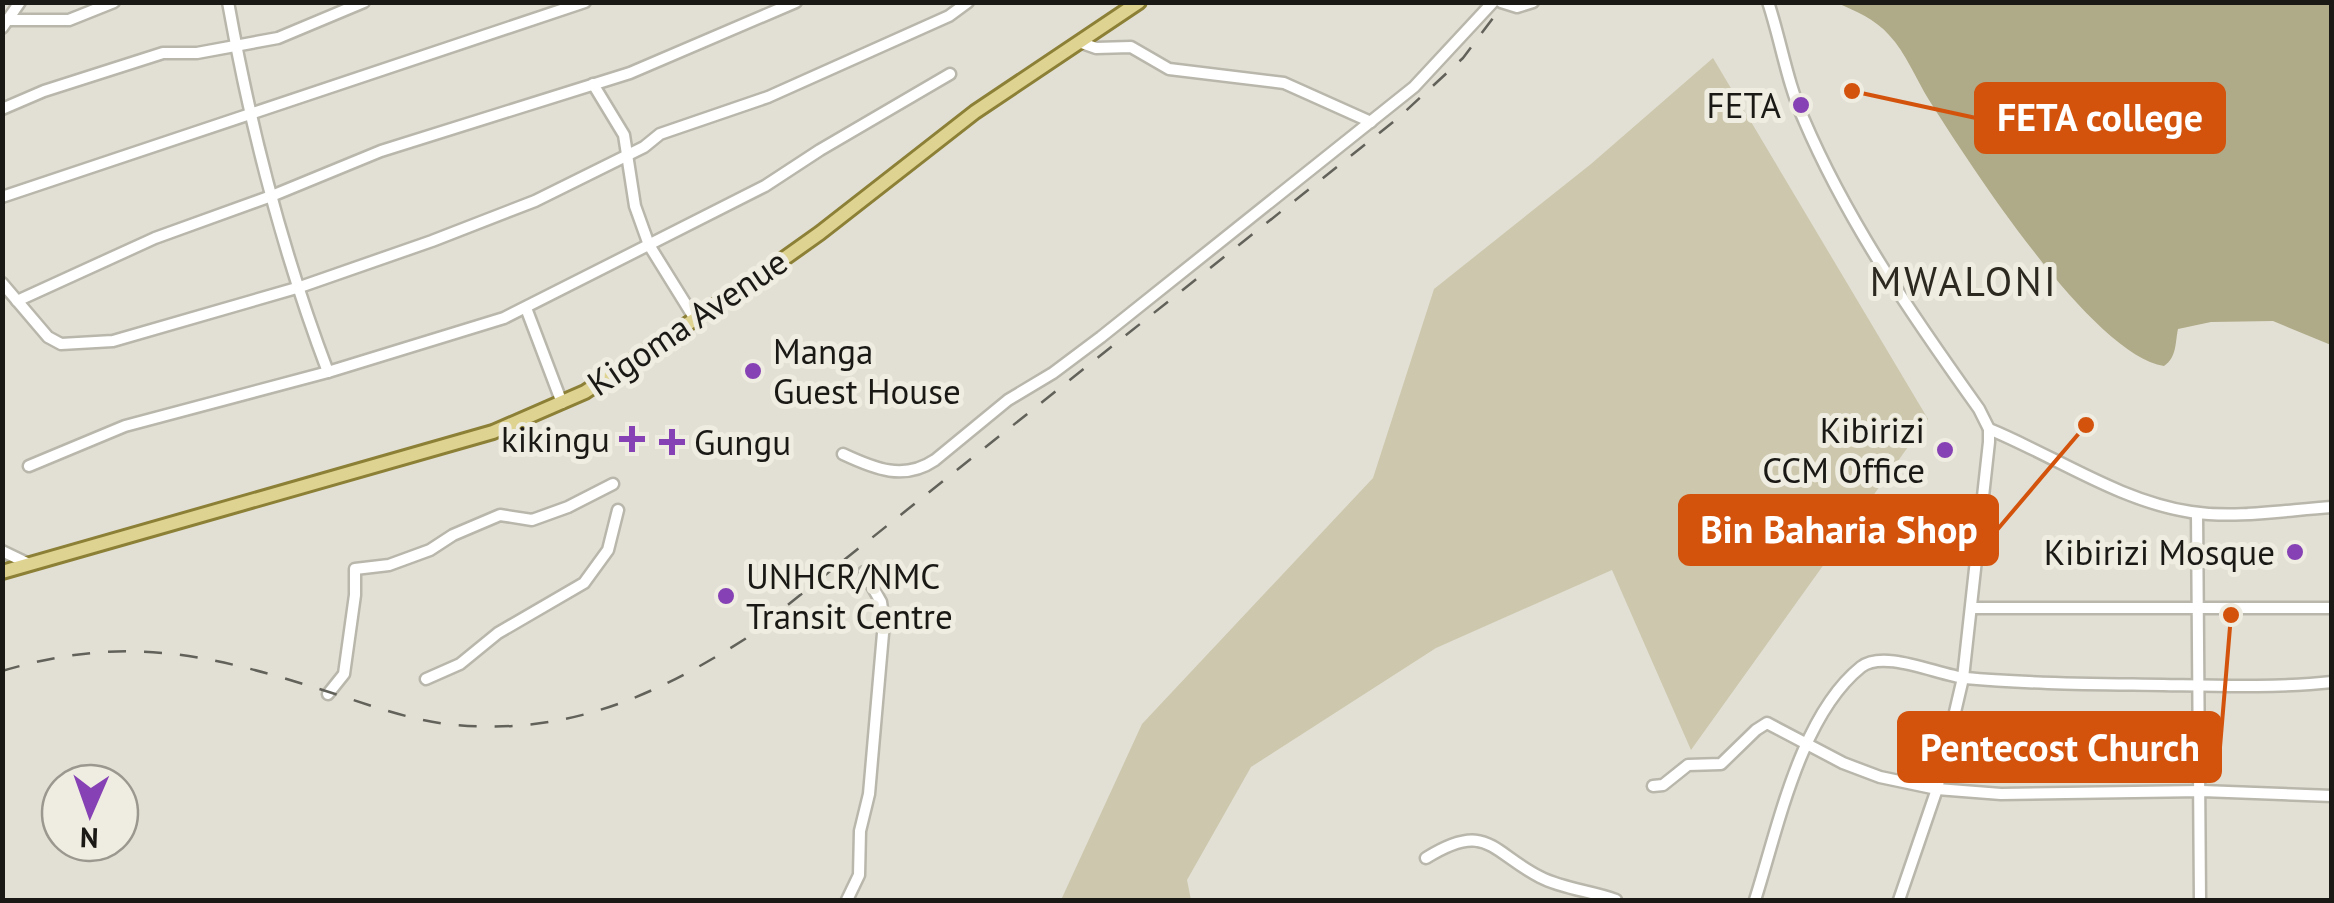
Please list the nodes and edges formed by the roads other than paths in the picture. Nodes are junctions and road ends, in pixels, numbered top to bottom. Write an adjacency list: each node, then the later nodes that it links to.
1 (20, 2): 14 (street)
2 (114, 2): 14 (street)
3 (228, 2): 16 (street)
4 (364, 2): 16 (street)
5 (584, 2): 13 (street)
6 (796, 2): 18 (street)
7 (968, 2): 22 (street)
8 (1140, 2): 15 (main road, Kigoma Avenue)
9 (1493, 2): 21 (street)
10 (1501, 2): 11 (street)
11 (1533, 2)
12 (1768, 2): 33 (street)
13 (562, 6): 20 (street)
14 (4, 23)
15 (1078, 42): 21 (street); 30 (main road, Kigoma Avenue)
16 (236, 48): 19 (street); 20 (street)
17 (950, 74): 25 (street)
18 (593, 84): 22 (street); 23 (street)
19 (2, 110)
20 (251, 114): 23 (street); 24 (street)
21 (1371, 122): 34 (street)
22 (625, 156): 25 (street); 27 (street)
23 (274, 195): 27 (street); 28 (street)
24 (2, 197)
25 (649, 245): 29 (street); 30 (street)
26 (2, 282): 28 (street)
27 (300, 287): 28 (street); 31 (street)
28 (17, 301)
29 (526, 308): 31 (street); 32 (street)
30 (695, 320): 32 (main road, Kigoma Avenue)
31 (328, 372): 35 (street)
32 (562, 402): 41 (main road, Kigoma Avenue)
33 (1989, 429): 39 (street); 45 (street)
34 (843, 454)
35 (29, 466)
36 (613, 484): 51 (street)
37 (2332, 506): 39 (street)
38 (618, 510): 48 (street)
39 (2197, 513): 44 (street)
40 (2, 551): 41 (street)
41 (30, 564): 42 (main road, Kigoma Avenue)
42 (2, 572)
43 (864, 572): 58 (street)
44 (2199, 607): 45 (street); 46 (street); 50 (street)
45 (1972, 608): 47 (street)
46 (2332, 608)
47 (1963, 678): 50 (street); 52 (street); 54 (street)
48 (426, 679)
49 (2332, 682): 50 (street)
50 (2199, 685): 55 (street)
51 (328, 694)
52 (1807, 746): 53 (street); 54 (street); 60 (street)
53 (1653, 786)
54 (1937, 789): 55 (street); 61 (street)
55 (2202, 791): 56 (street); 62 (street)
56 (2332, 796)
57 (1426, 858): 59 (street)
58 (846, 900)
59 (1616, 900)
60 (1755, 900)
61 (1899, 900)
62 (2200, 900)

